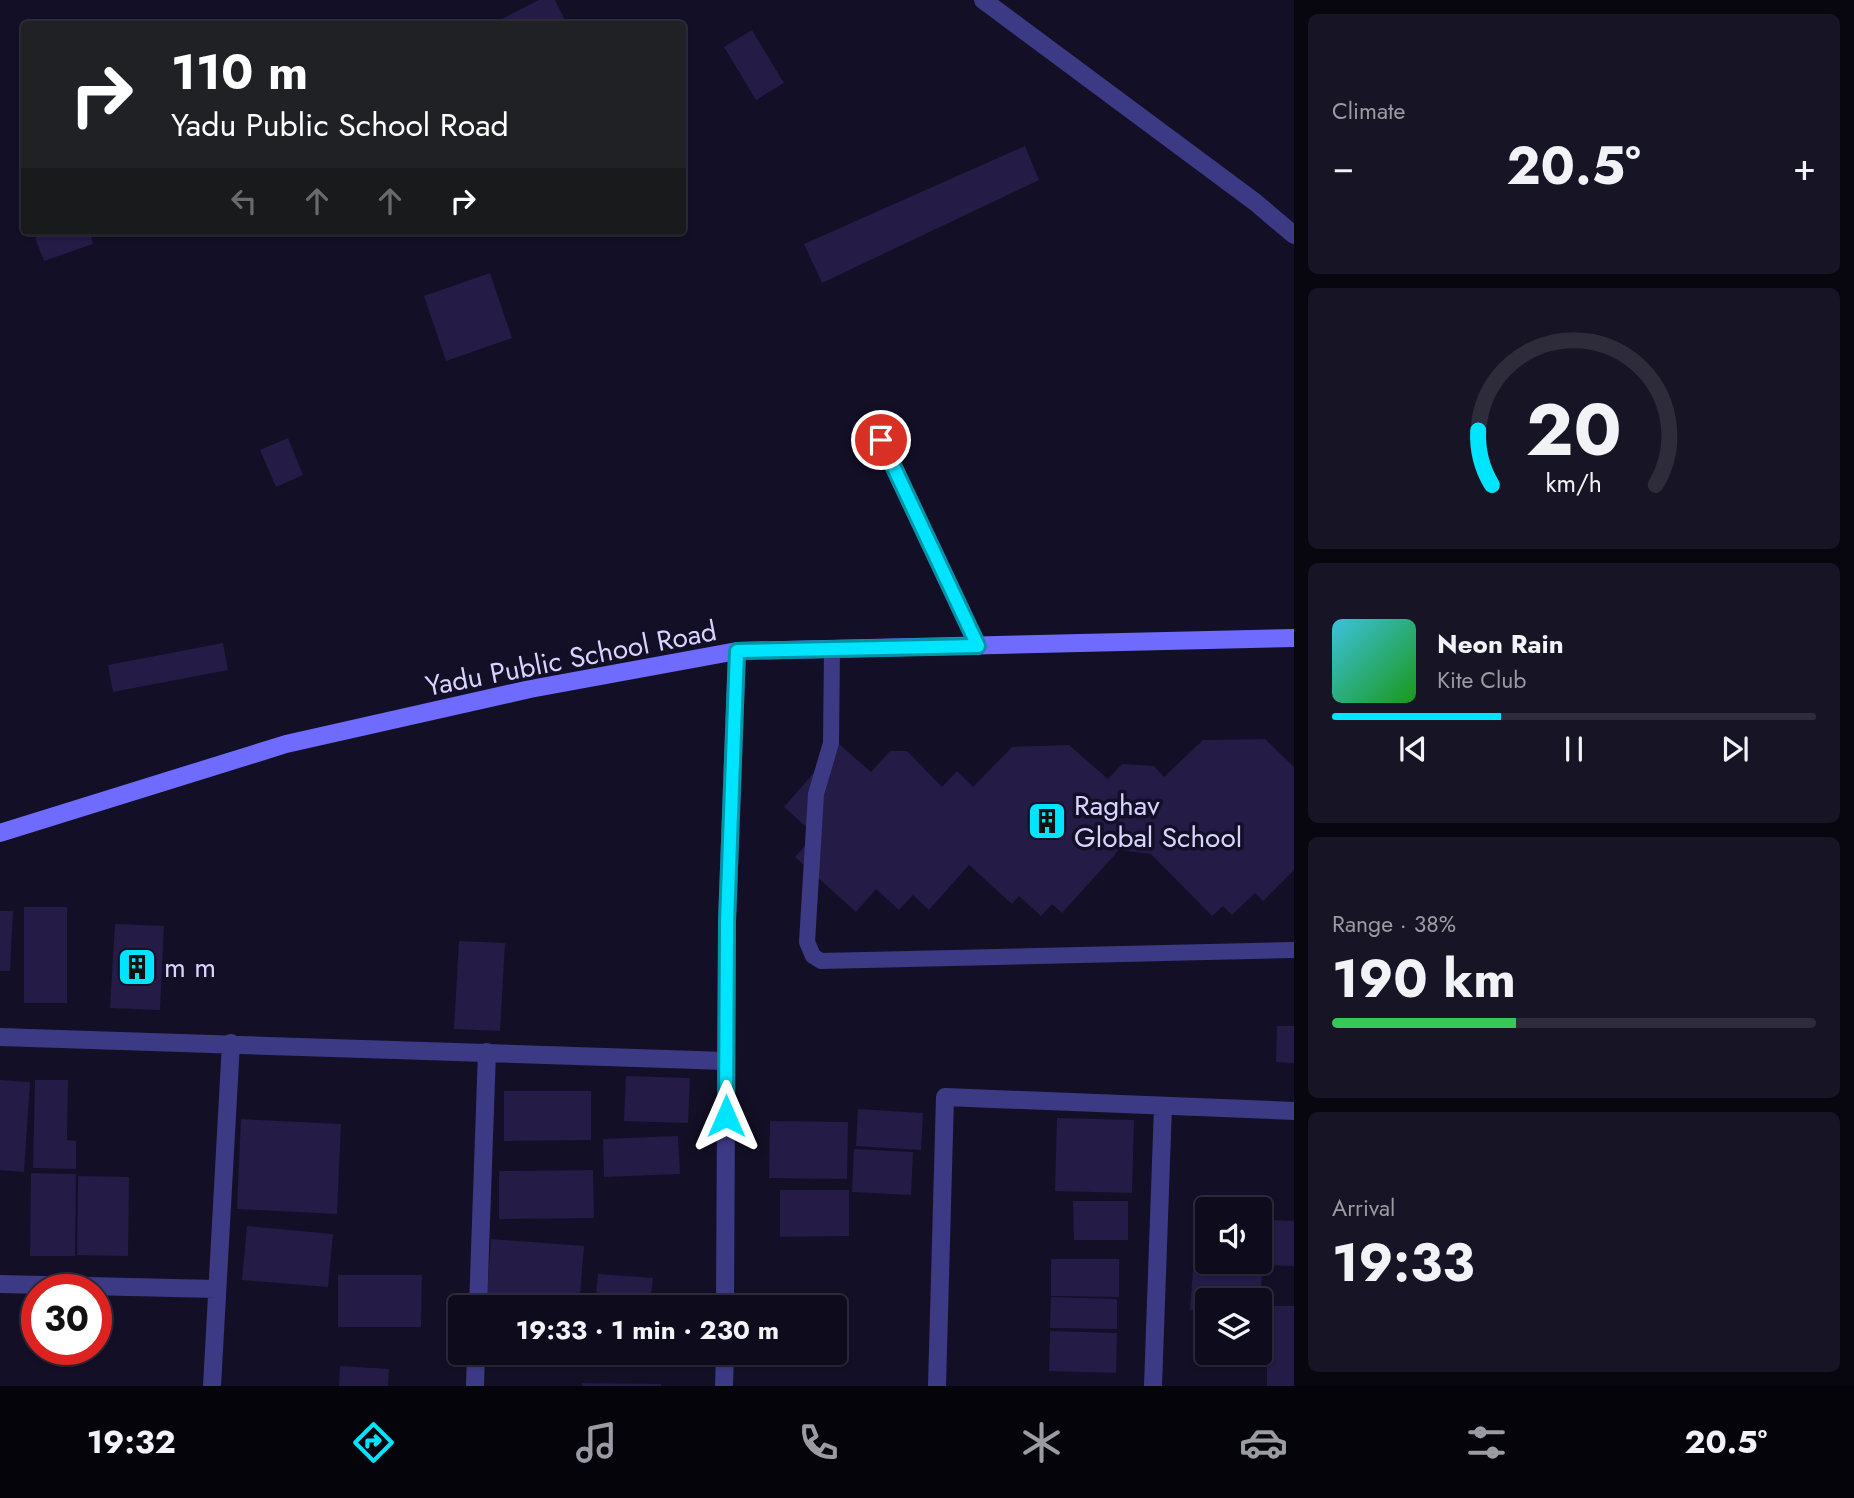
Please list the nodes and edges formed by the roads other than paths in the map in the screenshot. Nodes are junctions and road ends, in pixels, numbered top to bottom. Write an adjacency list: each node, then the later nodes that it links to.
1 (983, 0): 2 (street)
2 (1294, 235)
3 (881, 440): 5 (street)
4 (1294, 638): 5 (street, Yadu Public School Road)
5 (978, 646): 6 (street, Yadu Public School Road)
6 (832, 649): 7 (street, Yadu Public School Road); 9 (lane)
7 (737, 651): 8 (street, Yadu Public School Road); 13 (street)
8 (0, 833)
9 (1294, 950)
10 (0, 1037): 11 (street)
11 (231, 1043): 12 (street); 17 (street)
12 (487, 1052): 13 (street); 18 (street)
13 (726, 1061): 19 (street)
14 (1163, 1106): 15 (street); 25 (street); 26 (street)
15 (1294, 1111)
16 (0, 1284): 17 (street)
17 (217, 1289): 22 (street)
18 (478, 1295)
19 (725, 1295)
20 (476, 1365): 23 (street)
21 (725, 1365): 24 (street)
22 (212, 1386)
23 (475, 1386)
24 (724, 1386)
25 (937, 1386)
26 (1153, 1386)

